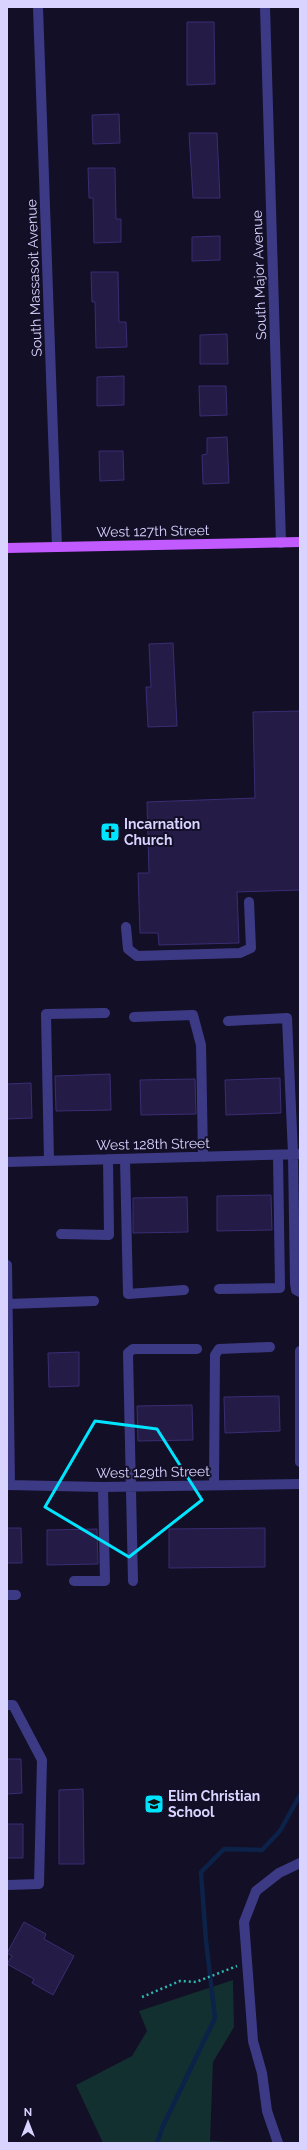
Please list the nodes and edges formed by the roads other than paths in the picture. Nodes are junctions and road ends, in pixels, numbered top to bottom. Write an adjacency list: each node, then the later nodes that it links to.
1 (38, 7): 5 (street, South Massasoit Avenue)
2 (265, 7): 3 (street, South Major Avenue)
3 (281, 542): 4 (main road, West 127th Street); 5 (main road, West 127th Street)
4 (300, 542)
5 (57, 547): 6 (main road, West 127th Street)
6 (7, 548)
7 (249, 902): 8 (street)
8 (126, 927)
9 (105, 1013): 17 (street)
10 (134, 1017): 14 (street)
11 (228, 1021): 12 (street)
12 (297, 1154): 13 (street, West 128th Street); 24 (street)
13 (278, 1155): 14 (street, West 128th Street); 22 (street)
14 (203, 1157): 16 (street, West 128th Street)
15 (108, 1159): 16 (street, West 128th Street); 17 (street, West 128th Street); 19 (street)
16 (125, 1159): 23 (street)
17 (49, 1161): 18 (street, West 128th Street)
18 (7, 1162)
19 (61, 1234)
20 (7, 1265): 21 (street)
21 (7, 1283): 26 (street)
22 (219, 1289)
23 (184, 1290)
24 (300, 1292)
25 (94, 1301): 26 (street)
26 (8, 1304): 32 (street)
27 (270, 1347): 33 (street)
28 (197, 1349): 34 (street)
29 (300, 1351): 30 (street)
30 (300, 1462)
31 (300, 1484): 33 (street, West 129th Street)
32 (9, 1485): 35 (street, West 129th Street)
33 (214, 1485): 34 (street, West 129th Street)
34 (131, 1486): 35 (street, West 129th Street); 37 (street)
35 (103, 1487): 36 (street)
36 (74, 1581)
37 (133, 1581)
38 (7, 1705): 40 (street)
39 (300, 1863): 41 (street)
40 (7, 1885)
41 (278, 2143)

